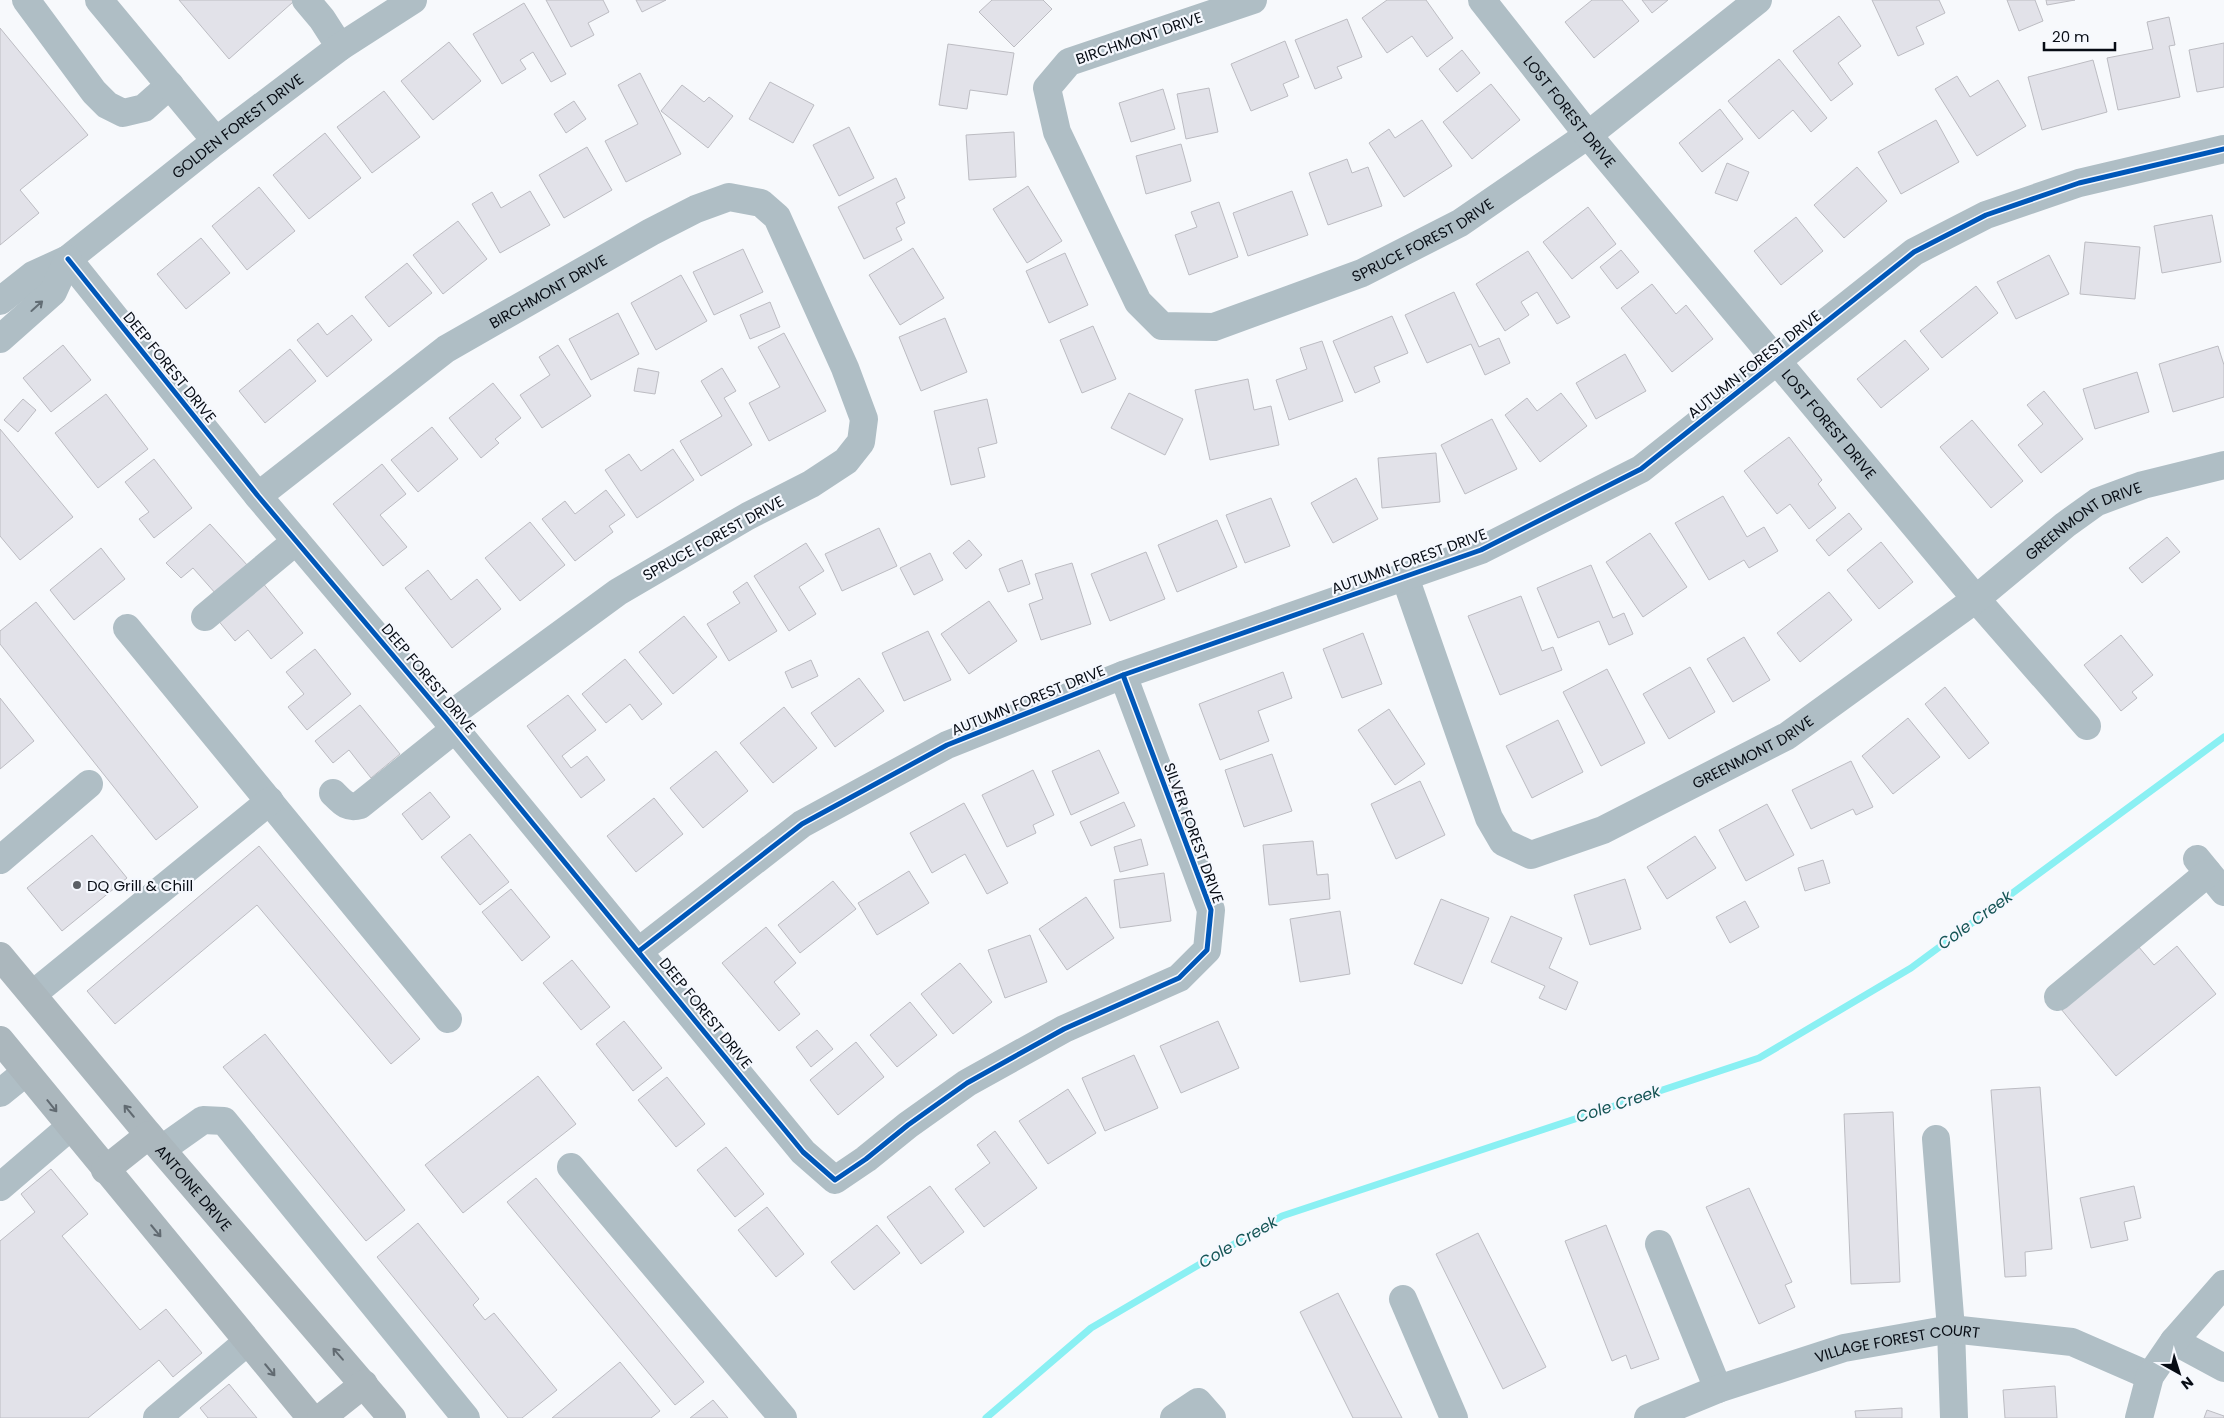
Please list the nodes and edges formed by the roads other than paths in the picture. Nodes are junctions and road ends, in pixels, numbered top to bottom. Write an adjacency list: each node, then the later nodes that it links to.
1 (26, 0): 9 (street)
2 (99, 0): 9 (street)
3 (306, 0): 8 (street)
4 (413, 0): 8 (street, GOLDEN FOREST DRIVE)
5 (1253, 0): 13 (street, BIRCHMONT DRIVE)
6 (1482, 0): 10 (street, LOST FOREST DRIVE)
7 (1758, 0): 10 (street, SPRUCE FOREST DRIVE)
8 (340, 48): 11 (street, GOLDEN FOREST DRIVE)
9 (170, 85): 11 (street)
10 (1588, 134): 13 (street, SPRUCE FOREST DRIVE); 18 (street, LOST FOREST DRIVE)
11 (216, 140): 14 (street, GOLDEN FOREST DRIVE)
12 (2224, 149): 18 (street, AUTUMN FOREST DRIVE)
13 (1095, 211)
14 (68, 259): 15 (street, GOLDEN FOREST DRIVE); 17 (street, GOLDEN FOREST DRIVE, one-way to 14); 20 (street, DEEP FOREST DRIVE)
15 (0, 301)
16 (818, 308): 20 (street, BIRCHMONT DRIVE); 27 (street, SPRUCE FOREST DRIVE)
17 (0, 338)
18 (1778, 361): 22 (street, AUTUMN FOREST DRIVE); 23 (street, LOST FOREST DRIVE)
19 (2224, 465): 23 (street, GREENMONT DRIVE)
20 (258, 496): 21 (street, DEEP FOREST DRIVE)
21 (296, 541): 24 (street); 27 (street, DEEP FOREST DRIVE)
22 (1405, 577): 23 (street, GREENMONT DRIVE); 26 (street, AUTUMN FOREST DRIVE)
23 (1976, 598): 28 (street, LOST FOREST DRIVE)
24 (205, 617)
25 (127, 628): 31 (street)
26 (1123, 675): 34 (street, AUTUMN FOREST DRIVE); 42 (street, SILVER FOREST DRIVE)
27 (451, 723): 30 (street, SPRUCE FOREST DRIVE); 34 (street, DEEP FOREST DRIVE)
28 (2087, 726)
29 (89, 784): 32 (street)
30 (333, 793)
31 (270, 802): 36 (street); 38 (street)
32 (0, 860)
33 (2210, 874): 37 (street)
34 (639, 951): 42 (street, DEEP FOREST DRIVE)
35 (0, 956): 36 (main road, ANTOINE DRIVE)
36 (32, 994): 45 (main road, ANTOINE DRIVE, one-way to 36)
37 (2058, 997)
38 (448, 1019)
39 (0, 1040): 40 (main road)
40 (26, 1072): 41 (street); 43 (main road, one-way to 43)
41 (0, 1093)
42 (770, 1112)
43 (70, 1127): 47 (main road); 48 (street)
44 (1936, 1139): 52 (street)
45 (156, 1142): 47 (main road); 57 (main road, ANTOINE DRIVE, one-way to 45); 63 (street)
46 (571, 1167): 64 (street)
47 (105, 1170): 54 (main road, one-way to 54)
48 (0, 1187)
49 (1659, 1244): 58 (street)
50 (2224, 1284): 53 (street)
51 (1403, 1299): 67 (street)
52 (1951, 1329): 56 (street, VILLAGE FOREST COURT); 58 (street, VILLAGE FOREST COURT); 69 (street)
53 (2174, 1341): 55 (street); 56 (street)
54 (247, 1342): 59 (street); 60 (main road, one-way to 60)
55 (2224, 1368)
56 (2150, 1376): 70 (street)
57 (364, 1384): 61 (main road); 62 (main road, ANTOINE DRIVE)
58 (1718, 1389): 68 (street, VILLAGE FOREST COURT)
59 (157, 1418)
60 (311, 1418)
61 (322, 1418)
62 (392, 1418)
63 (466, 1418)
64 (783, 1418)
65 (1174, 1418): 66 (street)
66 (1212, 1418)
67 (1454, 1418)
68 (1648, 1418)
69 (1954, 1418)
70 (2139, 1418)

